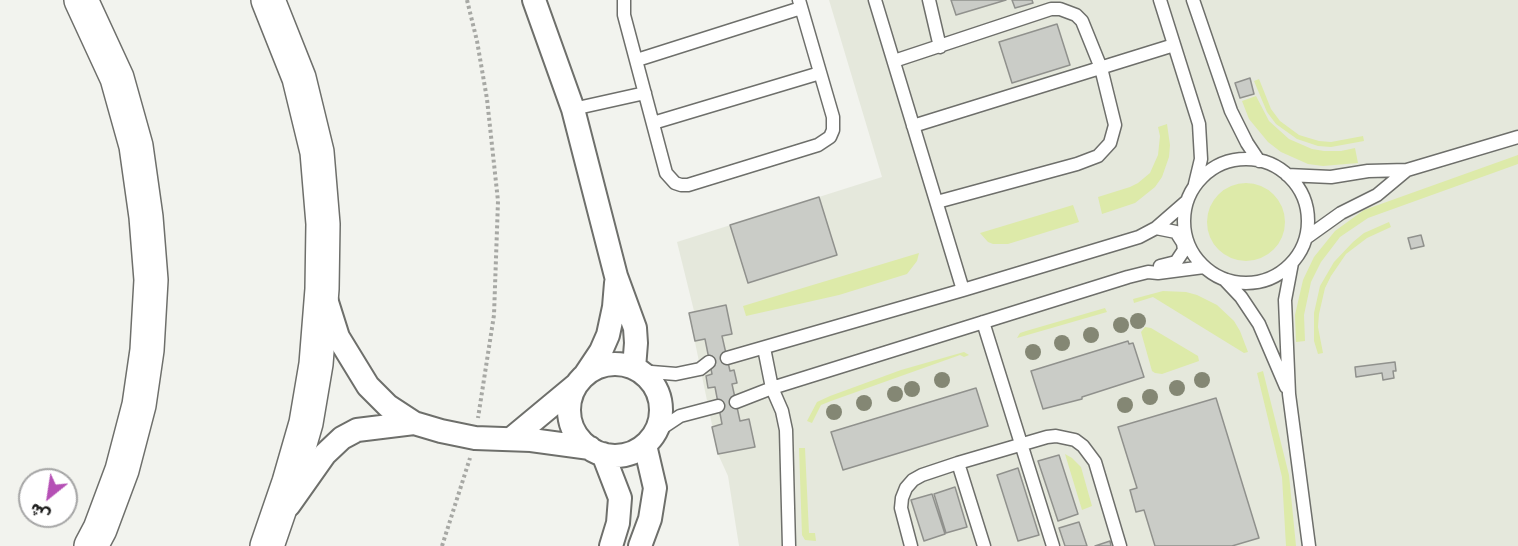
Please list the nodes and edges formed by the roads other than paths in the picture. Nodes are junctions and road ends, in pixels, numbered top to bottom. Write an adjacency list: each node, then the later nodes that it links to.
1 (81, 0): 53 (highway)
2 (268, 0): 34 (highway)
3 (534, 0): 17 (street)
4 (624, 0): 12 (lane)
5 (875, 0): 13 (lane)
6 (929, 0): 11 (lane)
7 (1160, 0): 10 (lane)
8 (1193, 0): 21 (lane)
9 (800, 4): 12 (lane); 15 (lane)
10 (1174, 45): 14 (lane); 24 (lane)
11 (940, 47): 13 (lane); 14 (lane)
12 (636, 60): 16 (lane)
13 (894, 61): 19 (lane)
14 (1101, 68): 19 (lane); 26 (lane)
15 (820, 73): 18 (lane); 18 (lane)
16 (645, 93): 17 (lane); 18 (lane)
17 (573, 109): 32 (street)
18 (653, 123)
19 (913, 126): 26 (lane)
20 (1518, 137): 22 (lane)
21 (1259, 161): 23 (lane); 24 (lane)
22 (1407, 170): 23 (lane); 28 (lane)
23 (1287, 175): 28 (lane)
24 (1194, 188): 25 (lane)
25 (1187, 201): 27 (lane); 30 (lane)
26 (937, 202): 35 (lane)
27 (1156, 228): 31 (lane); 35 (lane)
28 (1306, 238): 29 (lane)
29 (1292, 263): 33 (lane); 43 (lane)
30 (1204, 267): 31 (lane); 33 (lane)
31 (1148, 272): 36 (lane)
32 (616, 276): 40 (street); 41 (street)
33 (1224, 279): 43 (lane)
34 (322, 289): 46 (street); 52 (highway)
35 (963, 290): 37 (lane)
36 (982, 322): 42 (lane); 49 (lane)
37 (764, 348): 38 (lane); 42 (lane)
38 (727, 358)
39 (709, 362): 40 (lane)
40 (637, 369): 41 (street); 47 (street)
41 (580, 380): 48 (street); 50 (street)
42 (772, 388): 44 (lane); 56 (lane)
43 (1289, 394): 61 (lane)
44 (736, 402)
45 (718, 406): 47 (lane)
46 (414, 423): 48 (street); 52 (street)
47 (650, 438): 50 (street); 55 (street)
48 (511, 439): 50 (street)
49 (1022, 445): 51 (lane); 59 (lane); 60 (lane)
50 (597, 451): 54 (street)
51 (958, 463): 57 (lane); 58 (lane)
52 (270, 537)
53 (91, 546)
54 (610, 546)
55 (640, 546)
56 (789, 546)
57 (910, 546)
58 (984, 546)
59 (1053, 546)
60 (1119, 546)
61 (1309, 546)

